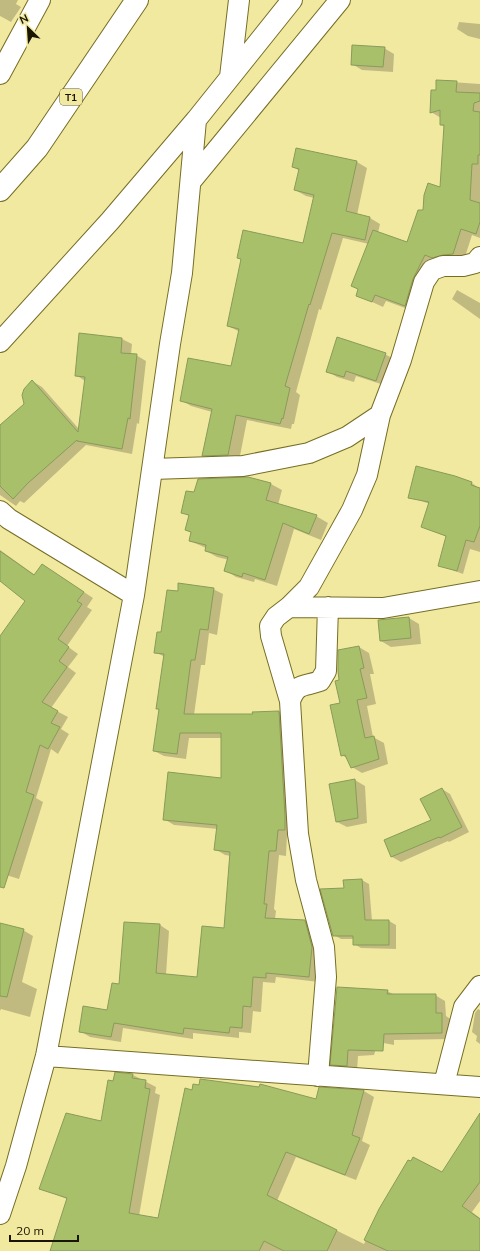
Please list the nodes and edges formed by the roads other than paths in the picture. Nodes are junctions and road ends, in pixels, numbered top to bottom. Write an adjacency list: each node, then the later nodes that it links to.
1 (40, 0): 6 (street)
2 (137, 0): 10 (highway, T1)
3 (238, 0): 7 (street)
4 (292, 0): 7 (street)
5 (340, 0): 9 (street)
6 (0, 74)
7 (230, 77): 8 (street)
8 (196, 120): 9 (street); 12 (street)
9 (192, 180): 14 (street)
10 (0, 190)
11 (480, 257): 13 (street)
12 (0, 342)
13 (380, 415): 14 (street); 18 (street)
14 (152, 469): 17 (street)
15 (0, 511): 17 (street)
16 (480, 591): 19 (street)
17 (134, 595): 22 (street)
18 (289, 607): 19 (street); 20 (street)
19 (328, 608): 20 (street)
20 (290, 701): 23 (street)
21 (480, 986): 24 (street)
22 (46, 1056): 23 (street); 26 (street)
23 (318, 1076): 24 (street)
24 (444, 1084): 25 (street)
25 (480, 1087)
26 (0, 1214)

